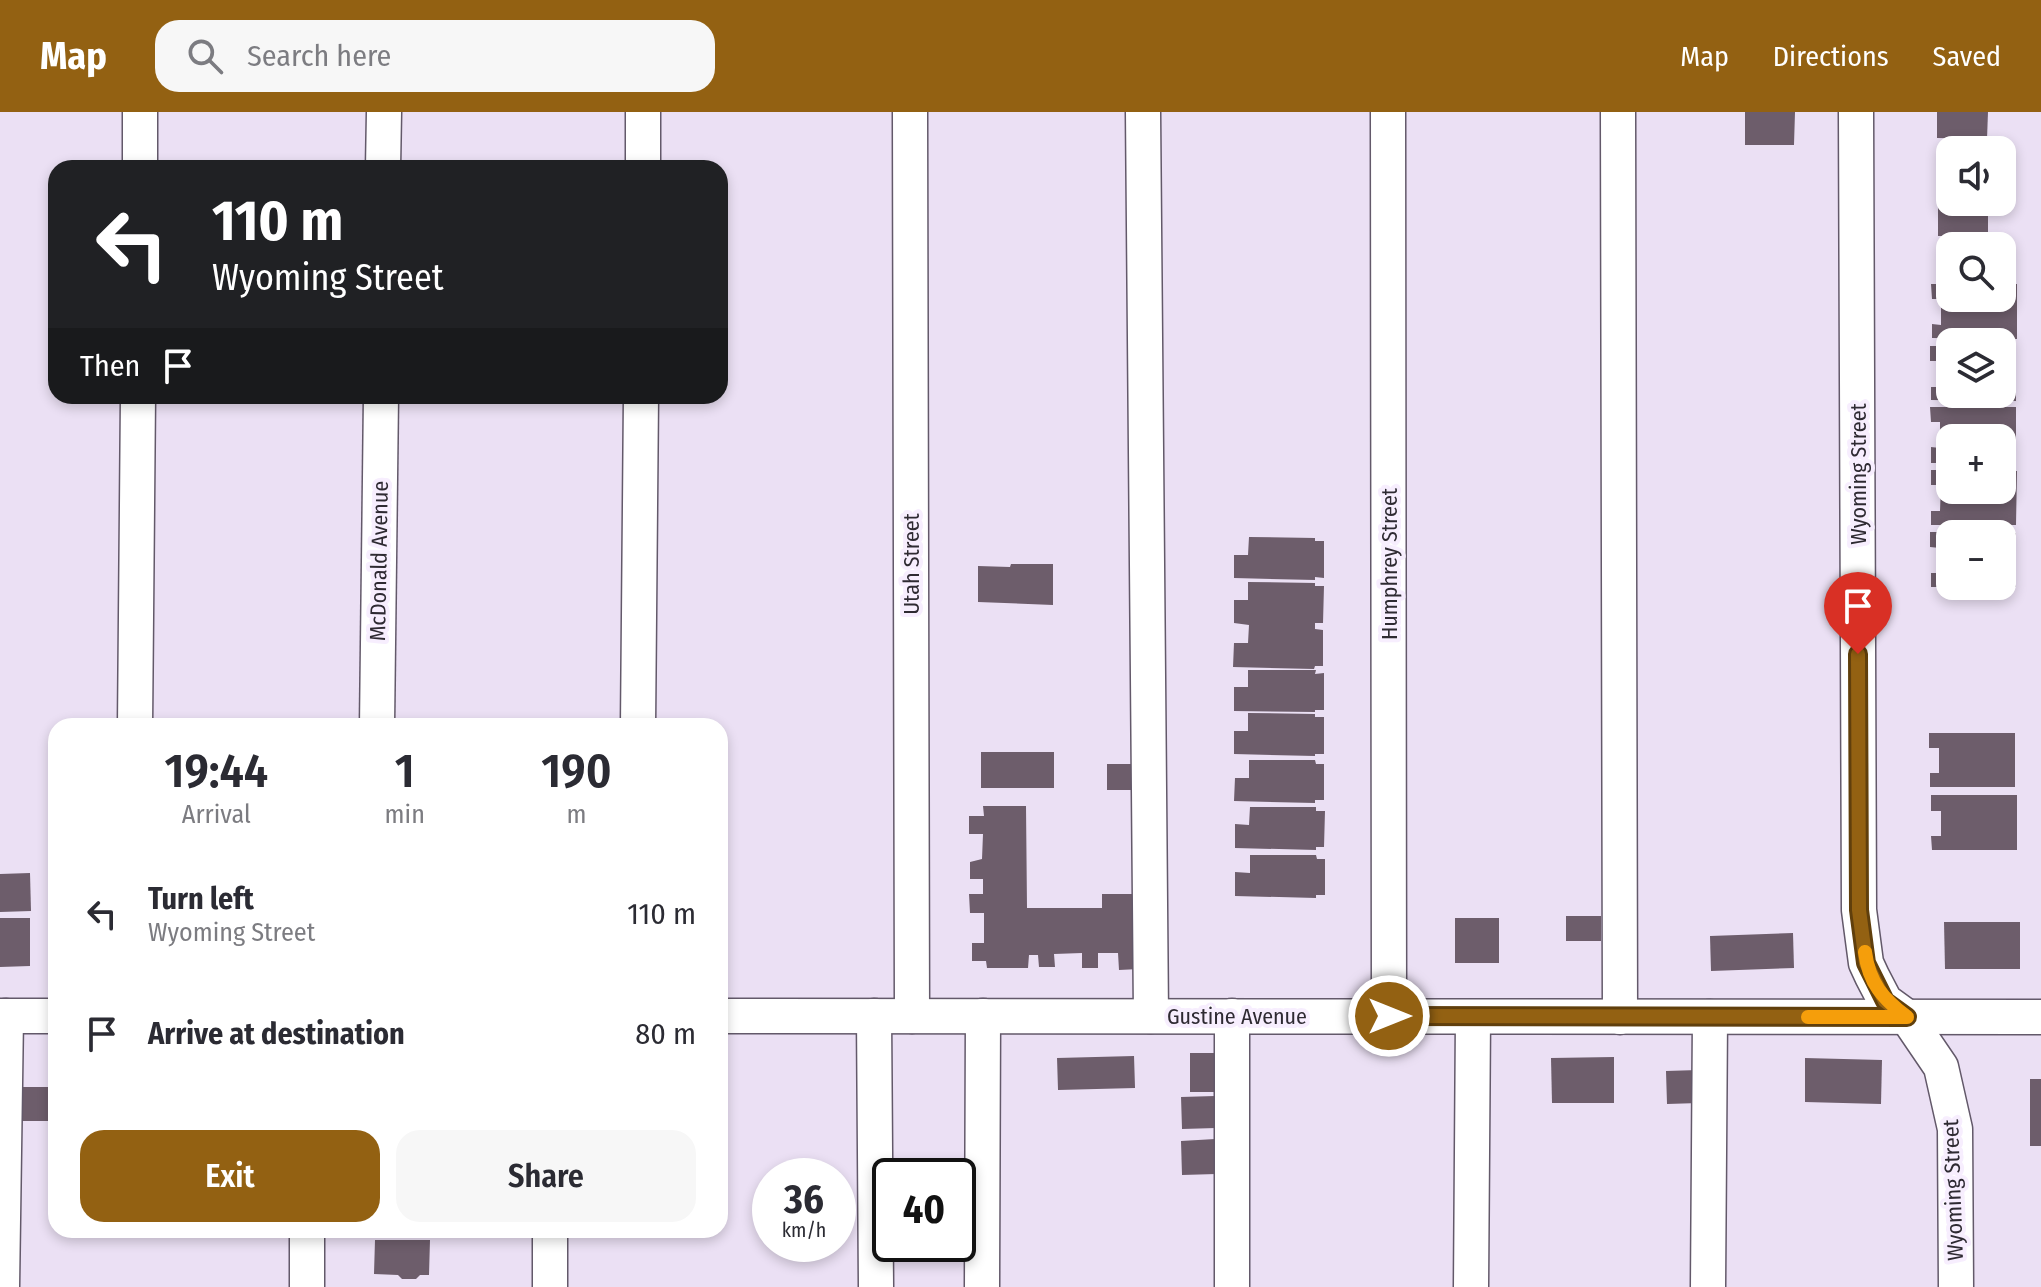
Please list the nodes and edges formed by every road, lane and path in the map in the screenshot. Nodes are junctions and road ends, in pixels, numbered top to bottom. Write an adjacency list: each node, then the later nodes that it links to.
1 (140, 112): 9 (street)
2 (384, 112): 10 (street)
3 (643, 112): 11 (street)
4 (910, 112): 22 (street, Utah Street)
5 (1143, 112): 24 (street)
6 (1388, 112): 26 (street, Humphrey Street)
7 (1618, 112): 28 (street)
8 (1856, 112): 30 (street, Wyoming Street)
9 (140, 160)
10 (383, 160)
11 (643, 160)
12 (138, 404): 15 (street)
13 (381, 404): 16 (street, McDonald Avenue)
14 (641, 404): 17 (street)
15 (135, 718)
16 (377, 718)
17 (638, 718)
18 (3, 1016): 19 (street); 34 (street)
19 (48, 1016)
20 (728, 1016): 21 (street, Gustine Avenue)
21 (874, 1016): 22 (street, Gustine Avenue); 37 (street)
22 (912, 1016): 23 (street, Gustine Avenue)
23 (983, 1016): 24 (street, Gustine Avenue); 38 (street)
24 (1151, 1016): 25 (street, Gustine Avenue)
25 (1232, 1016): 26 (street, Gustine Avenue); 39 (street)
26 (1389, 1016): 27 (street, Gustine Avenue)
27 (1473, 1017): 28 (street, Gustine Avenue); 40 (street)
28 (1620, 1017): 29 (street, Gustine Avenue)
29 (1710, 1017): 30 (street, Gustine Avenue); 41 (street)
30 (1907, 1017): 31 (street, Gustine Avenue); 42 (street, Wyoming Street)
31 (2041, 1017)
32 (307, 1238): 35 (street)
33 (550, 1238): 36 (street)
34 (2, 1287)
35 (307, 1287)
36 (550, 1287)
37 (876, 1287)
38 (982, 1287)
39 (1232, 1287)
40 (1471, 1287)
41 (1708, 1287)
42 (1956, 1287)

